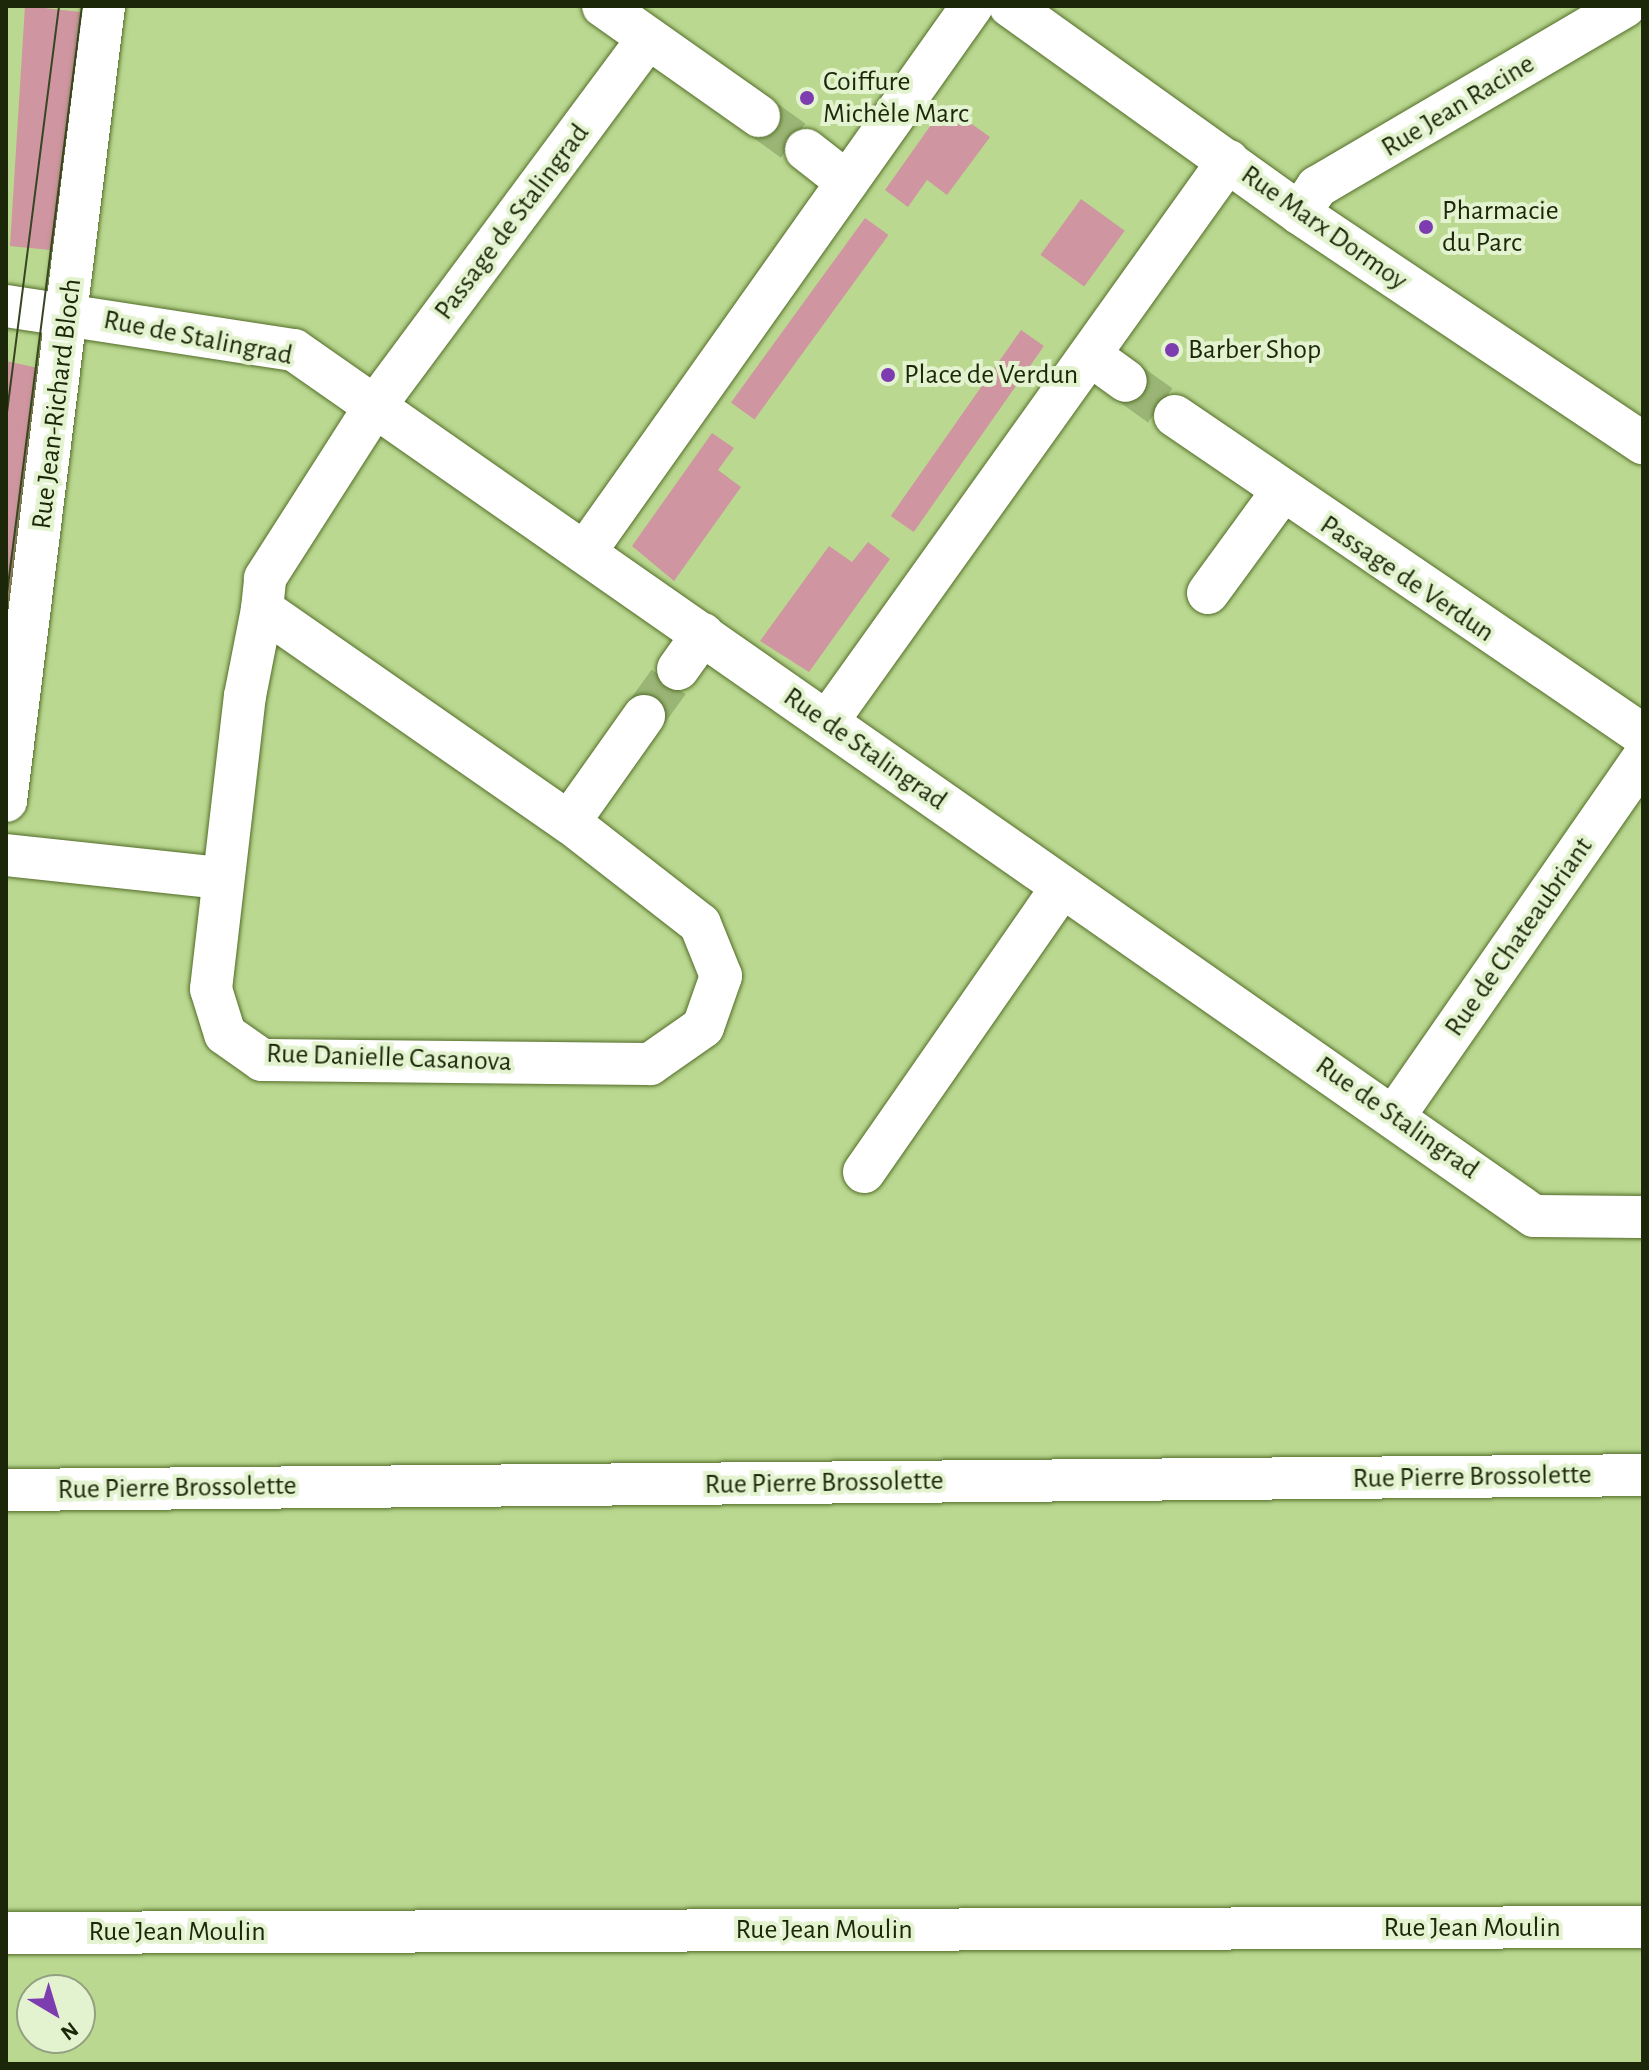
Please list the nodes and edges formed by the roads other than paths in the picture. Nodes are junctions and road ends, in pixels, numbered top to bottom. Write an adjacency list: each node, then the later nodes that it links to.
1 (104, 6): 13 (street, Rue Jean-Richard Bloch)
2 (603, 6): 6 (street)
3 (972, 6): 10 (street)
4 (1010, 6): 9 (street, Rue Marx Dormoy)
5 (1625, 6): 11 (street, Rue Jean Racine)
6 (648, 38): 7 (street); 16 (street, Passage de Stalingrad)
7 (759, 116)
8 (806, 150): 10 (street)
9 (1228, 161): 11 (street, Rue Marx Dormoy); 14 (street)
10 (847, 182): 20 (street)
11 (1299, 213): 18 (street, Rue Marx Dormoy)
12 (6, 306): 13 (street, Rue de Stalingrad)
13 (68, 315): 16 (street, Rue de Stalingrad); 29 (street, Rue Jean-Richard Bloch)
14 (1090, 355): 15 (street); 26 (street)
15 (1126, 381)
16 (375, 406): 20 (street, Rue de Stalingrad); 22 (street, Rue Danielle Casanova)
17 (1175, 416): 19 (street, Passage de Verdun)
18 (1643, 443)
19 (1281, 493): 21 (street); 27 (street, Passage de Verdun)
20 (585, 552): 23 (street, Rue de Stalingrad)
21 (1208, 593)
22 (262, 609): 30 (street, Rue Danielle Casanova); 32 (street, Rue Danielle Casanova)
23 (703, 634): 24 (street); 26 (street, Rue de Stalingrad)
24 (678, 669)
25 (644, 716): 30 (street)
26 (827, 722): 33 (street, Rue de Stalingrad)
27 (1643, 735)
28 (1643, 758): 34 (street, Rue de Chateaubriant)
29 (6, 801)
30 (569, 822): 32 (street, Rue Danielle Casanova)
31 (6, 855): 32 (street)
32 (222, 878)
33 (1062, 887): 34 (street, Rue de Stalingrad); 35 (street)
34 (1395, 1115): 36 (street, Rue de Stalingrad)
35 (864, 1172)
36 (1643, 1217)
37 (1643, 1475): 38 (street, Rue Pierre Brossolette)
38 (6, 1490)
39 (1643, 1927): 40 (street, Rue Jean Moulin)
40 (6, 1933)

